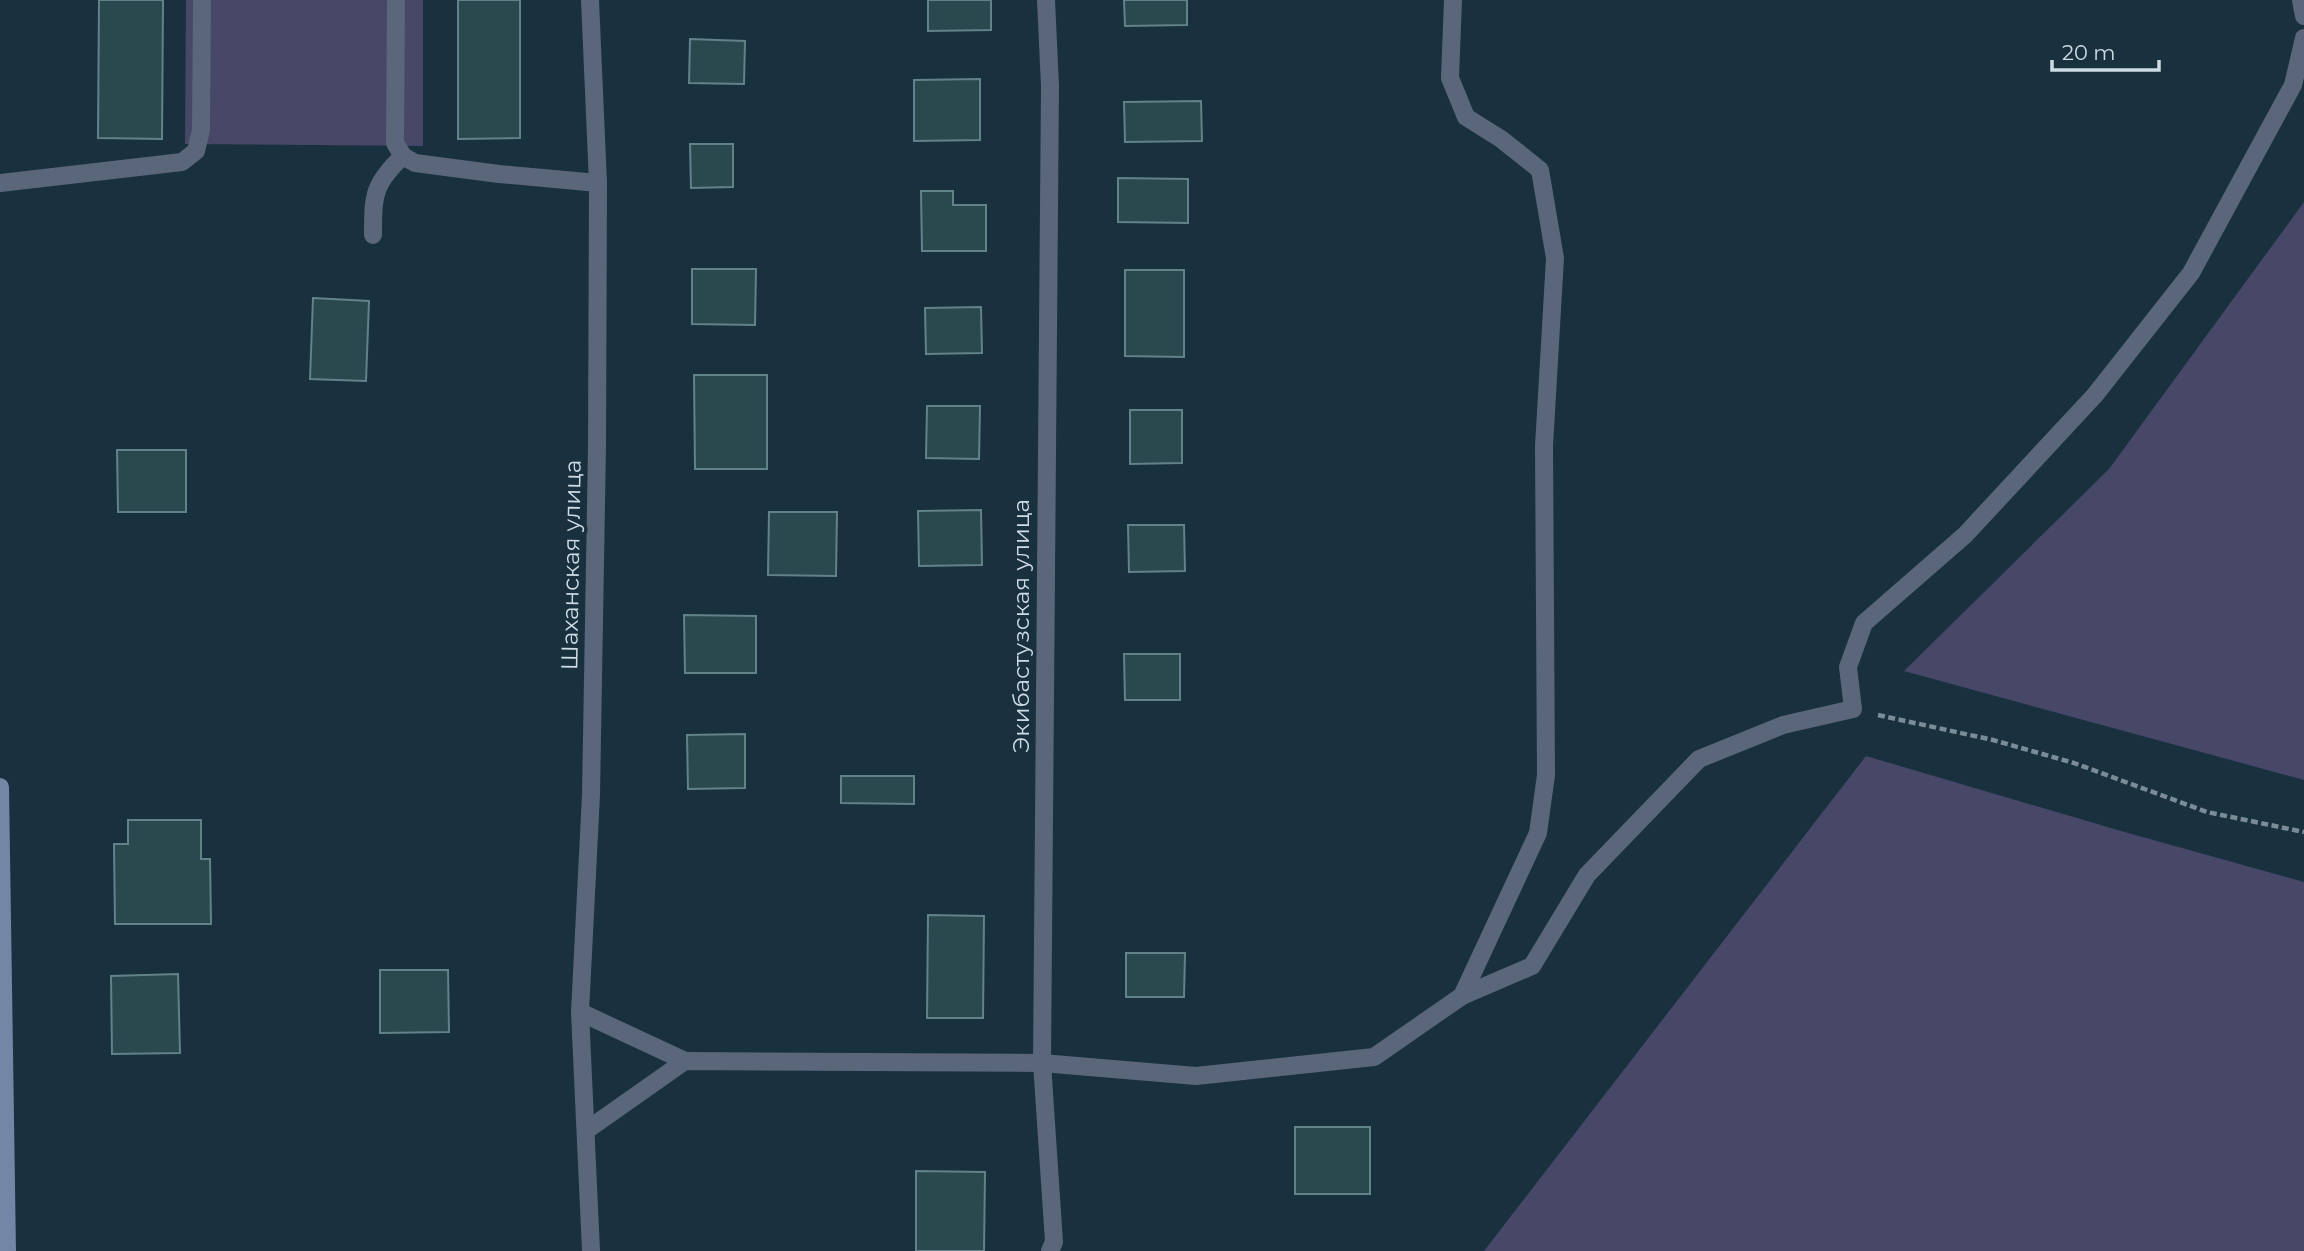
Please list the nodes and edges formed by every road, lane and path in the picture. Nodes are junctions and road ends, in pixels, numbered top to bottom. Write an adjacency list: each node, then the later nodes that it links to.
1 (202, 0): 10 (street)
2 (396, 0): 9 (street)
3 (590, 0): 11 (street, Шаханская улица)
4 (1046, 0): 19 (street, Экибастузская улица)
5 (1453, 0): 16 (street)
6 (2301, 0): 7 (street)
7 (2304, 16)
8 (2304, 38): 13 (street)
9 (403, 156): 11 (street); 12 (street)
10 (0, 183)
11 (598, 183): 17 (street, Шаханская улица)
12 (373, 235)
13 (1853, 709): 15 (path); 16 (street)
14 (0, 787): 21 (street)
15 (2304, 832)
16 (1462, 996): 19 (street)
17 (580, 1012): 18 (street); 20 (street, Шаханская улица)
18 (685, 1061): 19 (street); 20 (street)
19 (1042, 1063): 24 (street, Экибастузская улица)
20 (587, 1130): 23 (street, Шаханская улица)
21 (4, 1199): 22 (street)
22 (7, 1251)
23 (591, 1251)
24 (1050, 1251)

